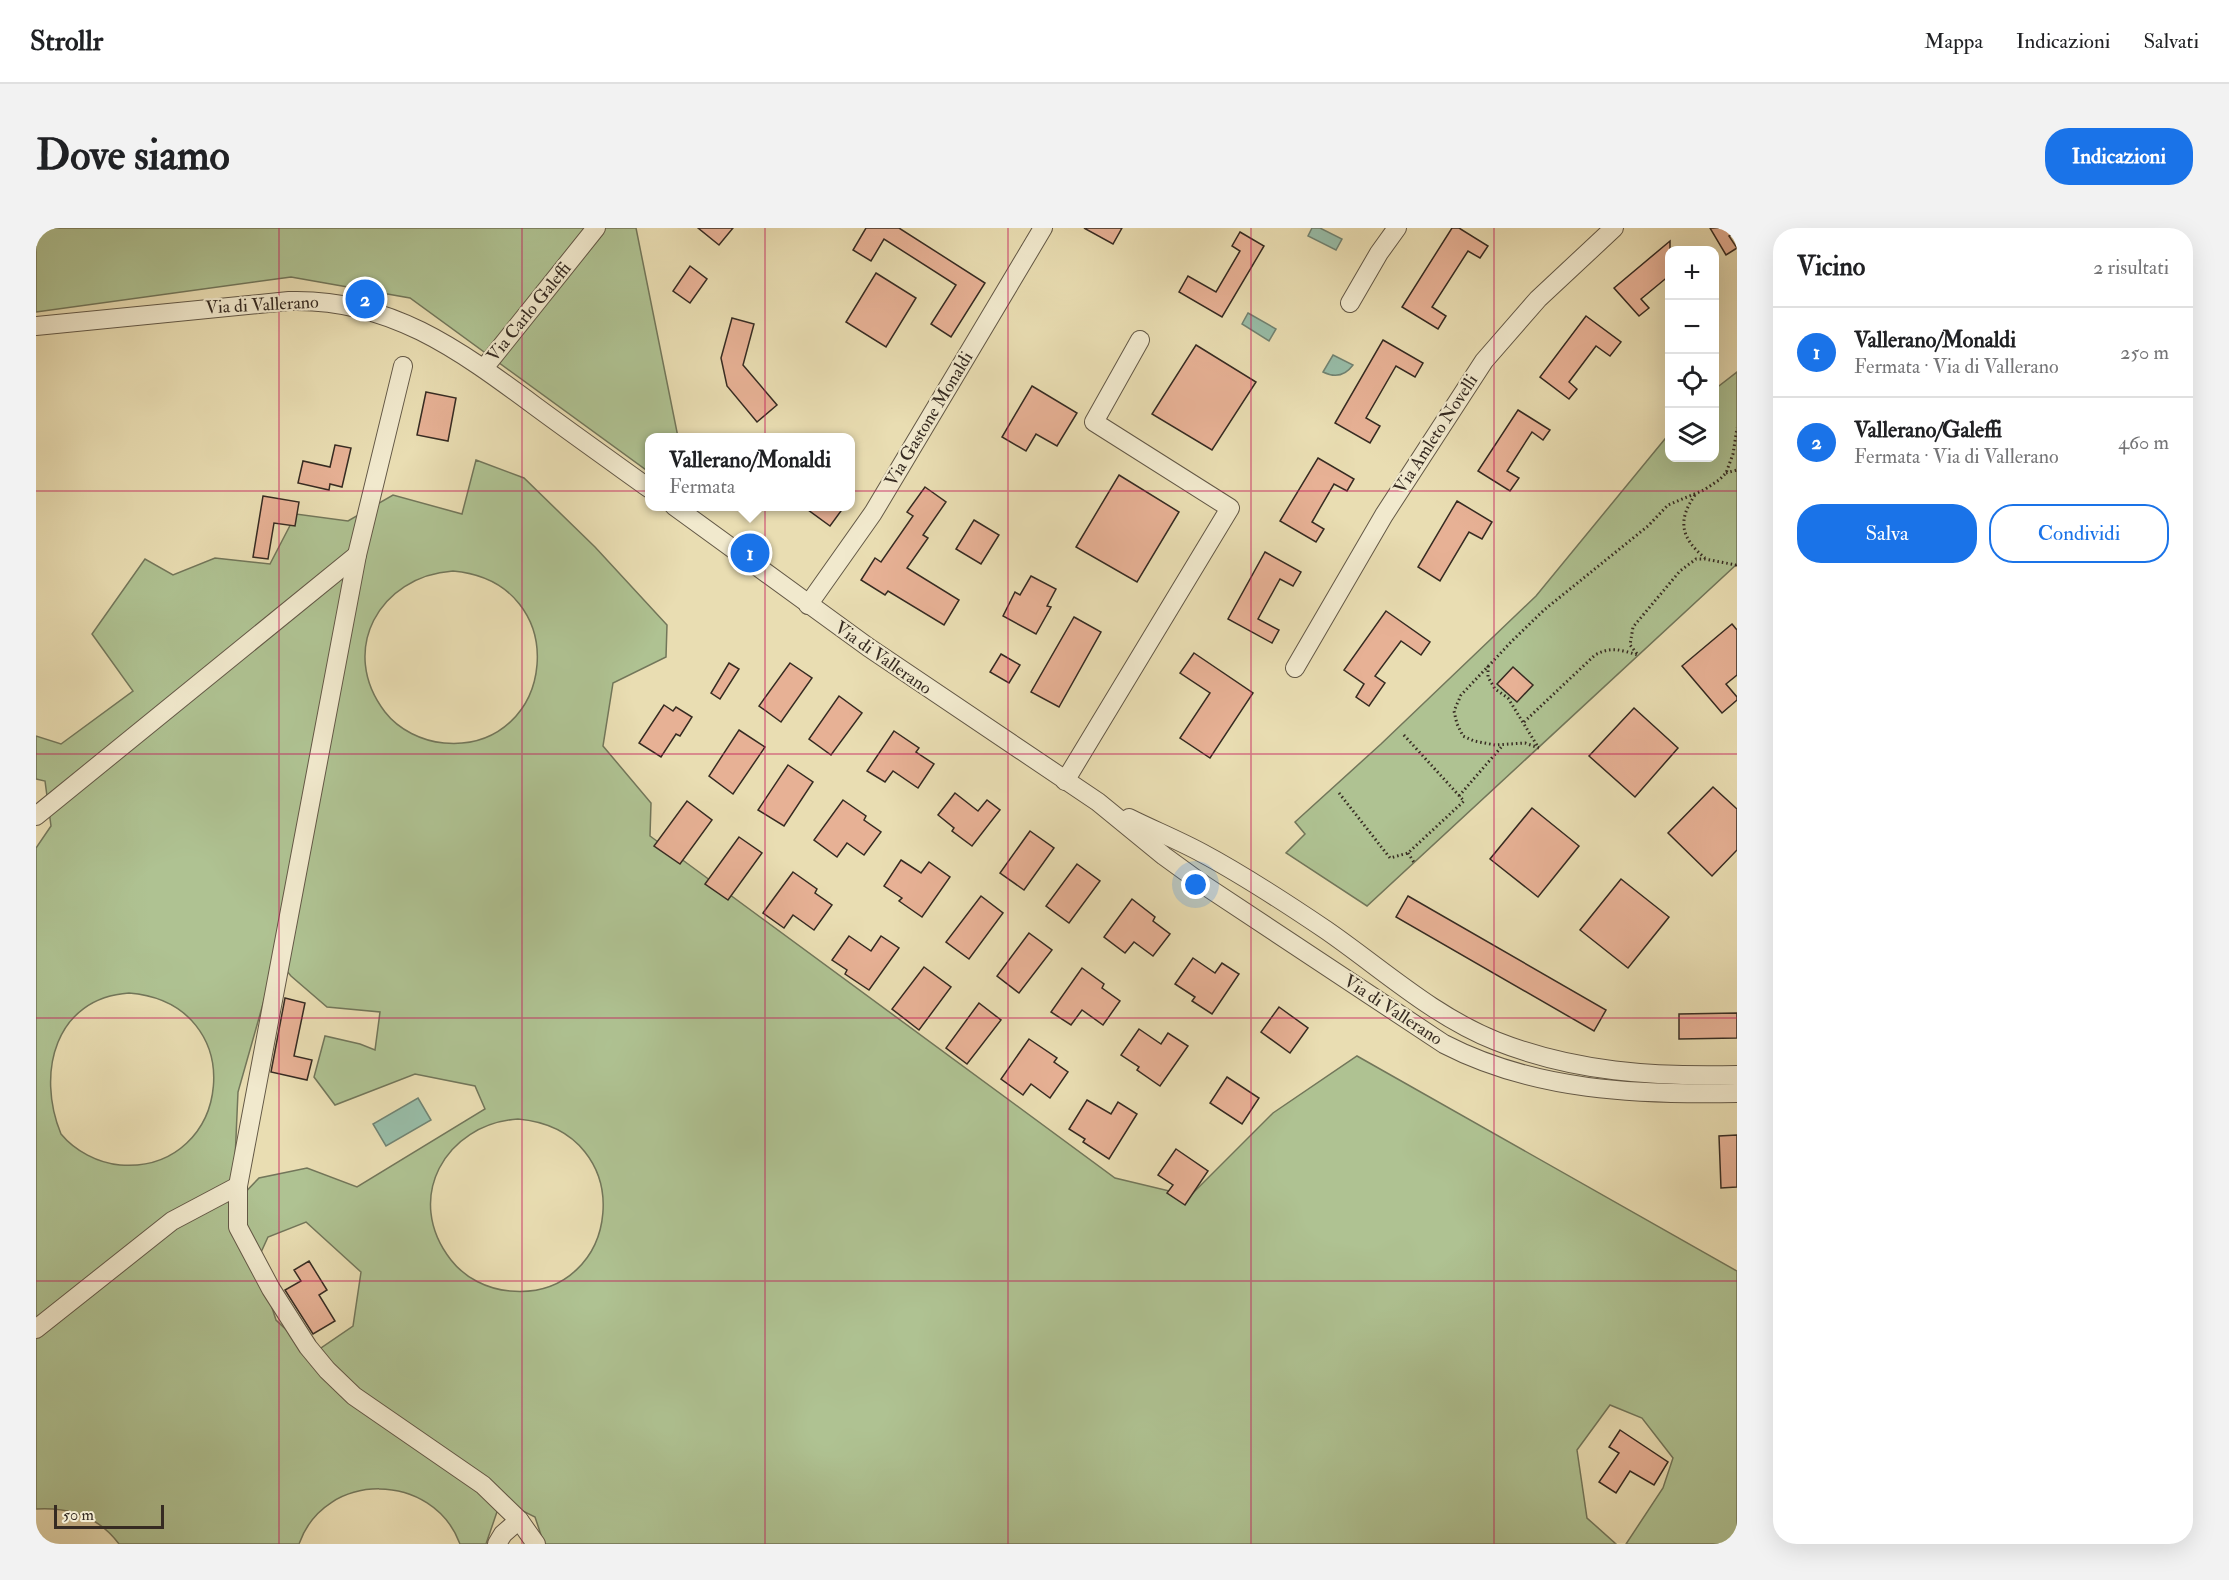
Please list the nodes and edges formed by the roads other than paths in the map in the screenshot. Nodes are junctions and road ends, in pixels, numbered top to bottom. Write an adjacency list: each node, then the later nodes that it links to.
1 (596, 228): 9 (street, Via Carlo Galeffi)
2 (1043, 228): 13 (street, Via Gastone Monaldi)
3 (1397, 228): 5 (street)
4 (1614, 228): 14 (street, Via Amleto Novelli)
5 (1350, 303)
6 (36, 326): 9 (street, Via di Vallerano)
7 (1140, 340): 15 (street)
8 (403, 366): 12 (street)
9 (484, 368): 10 (street, Via di Vallerano)
10 (645, 485)
11 (679, 511): 13 (street, Via di Vallerano)
12 (357, 555): 17 (street); 20 (street)
13 (808, 605): 15 (street, Via di Vallerano)
14 (1295, 668)
15 (1065, 781): 16 (street, Via di Vallerano)
16 (1098, 802): 18 (street, Via di Vallerano); 19 (street, Via di Vallerano)
17 (36, 816)
18 (1737, 1075)
19 (1737, 1093)
20 (238, 1186): 21 (street); 22 (street)
21 (36, 1329)
22 (519, 1520): 23 (street); 24 (street)
23 (497, 1544)
24 (536, 1544)

